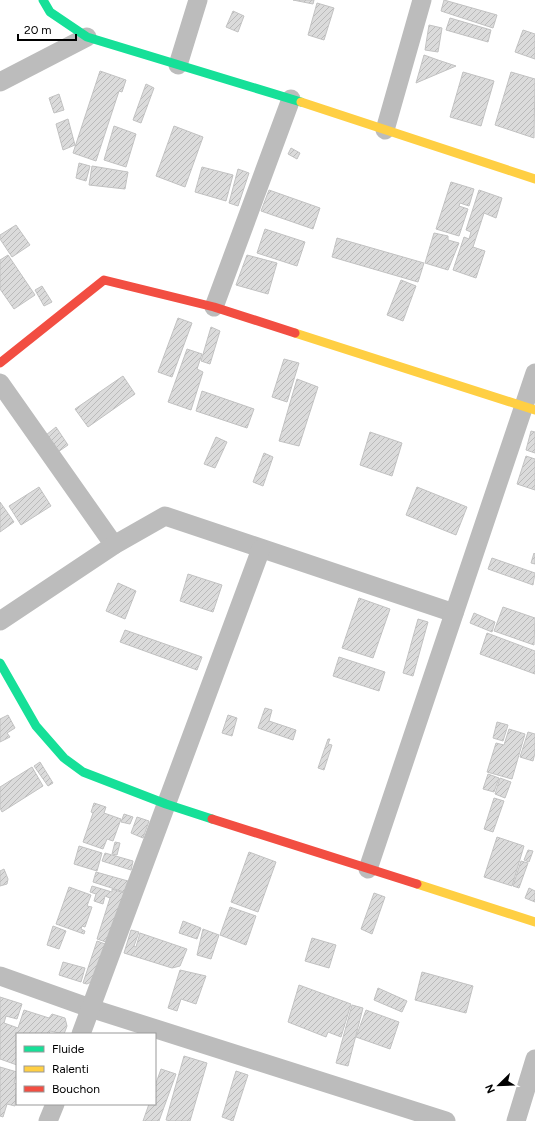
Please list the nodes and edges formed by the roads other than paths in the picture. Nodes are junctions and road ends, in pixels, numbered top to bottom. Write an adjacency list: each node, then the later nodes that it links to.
1 (43, 0): 4 (street)
2 (198, 0): 5 (street)
3 (422, 0): 8 (street)
4 (87, 37): 5 (street); 6 (street)
5 (178, 66): 7 (street)
6 (0, 82)
7 (291, 99): 8 (street); 10 (street)
8 (384, 130): 9 (street)
9 (535, 179)
10 (214, 307): 11 (street); 14 (street)
11 (0, 363)
12 (535, 373): 14 (street)
13 (0, 383): 15 (street)
14 (530, 408): 17 (street)
15 (114, 544): 16 (street); 18 (street)
16 (261, 549): 17 (street); 20 (street)
17 (454, 613): 21 (street)
18 (0, 621)
19 (0, 663): 20 (street)
20 (166, 804): 21 (street); 24 (street)
21 (368, 868): 22 (street)
22 (535, 922)
23 (0, 976): 24 (street)
24 (90, 1008): 25 (street); 29 (street)
25 (81, 1033)
26 (535, 1059): 30 (street)
27 (55, 1105): 28 (street)
28 (48, 1121)
29 (446, 1121)
30 (516, 1121)

